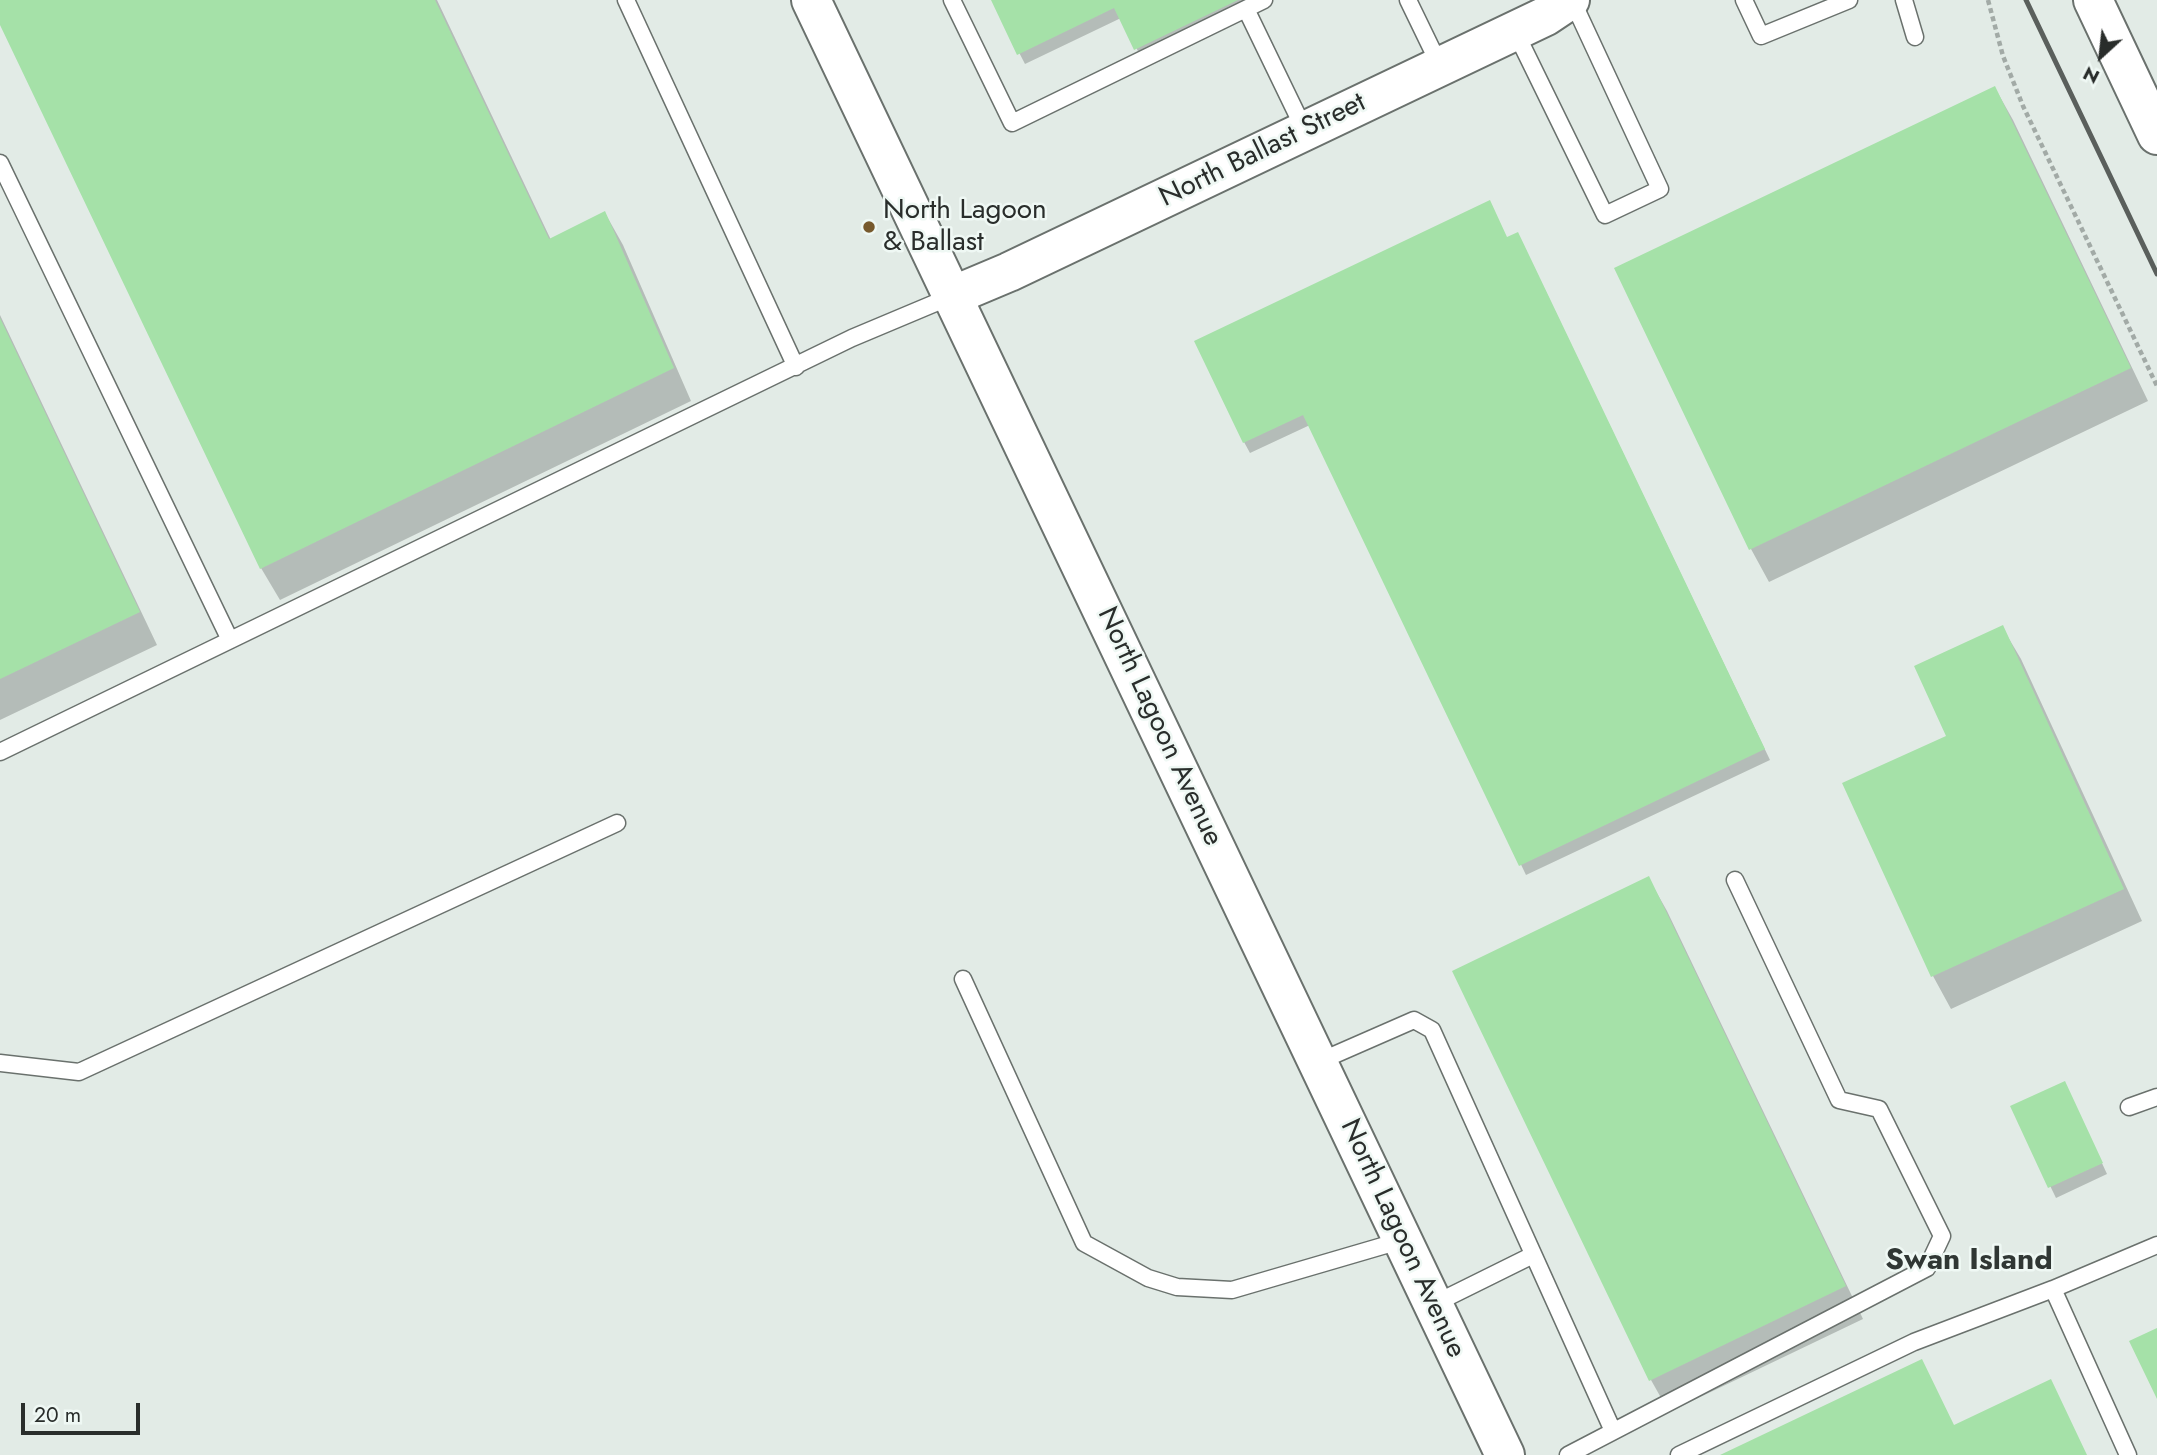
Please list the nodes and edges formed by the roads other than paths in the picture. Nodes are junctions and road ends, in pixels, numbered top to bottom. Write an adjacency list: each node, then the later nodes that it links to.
1 (626, 0): 19 (lane)
2 (811, 0): 18 (street, North Lagoon Avenue)
3 (952, 0): 11 (lane)
4 (1264, 0): 11 (lane)
5 (1408, 0): 14 (lane)
6 (1571, 0): 12 (street, North Ballast Street); 12 (lane)
7 (1744, 0): 8 (lane)
8 (1849, 0)
9 (1904, 0): 13 (lane)
10 (2093, 0): 15 (street)
11 (1246, 9): 16 (lane)
12 (1515, 30): 14 (street, North Ballast Street)
13 (1915, 37)
14 (1440, 66): 16 (street, North Ballast Street)
15 (2154, 120)
16 (1305, 131): 18 (street, North Ballast Street)
17 (0, 163): 20 (lane)
18 (953, 296): 19 (lane); 25 (street, North Lagoon Avenue)
19 (796, 367): 20 (lane)
20 (230, 640): 21 (lane)
21 (0, 752)
22 (617, 823): 26 (lane)
23 (1735, 880): 34 (lane)
24 (963, 979): 29 (lane)
25 (1318, 1062): 29 (street, North Lagoon Avenue); 31 (lane)
26 (0, 1063)
27 (2157, 1097): 28 (lane)
28 (2129, 1107)
29 (1403, 1240): 33 (street, North Lagoon Avenue)
30 (2157, 1245): 32 (lane)
31 (1534, 1255): 33 (lane); 34 (lane)
32 (2053, 1289): 37 (lane); 38 (lane)
33 (1434, 1304): 35 (street, North Lagoon Avenue)
34 (1613, 1431): 36 (lane)
35 (1505, 1455)
36 (1568, 1455)
37 (1679, 1455)
38 (2128, 1455)

